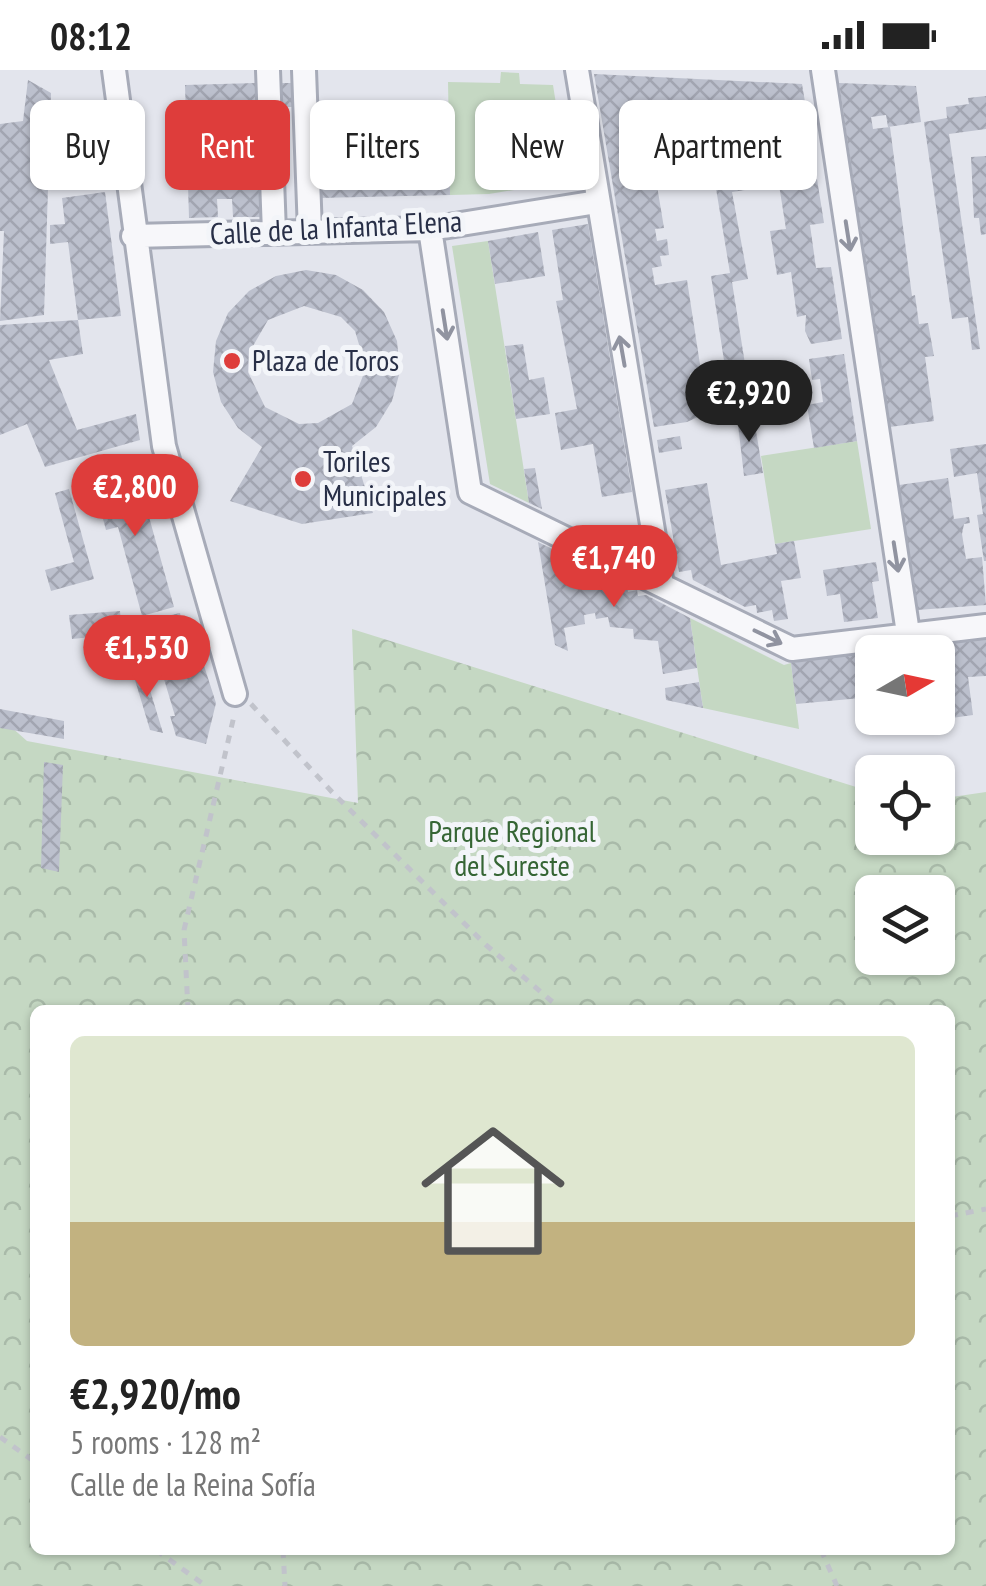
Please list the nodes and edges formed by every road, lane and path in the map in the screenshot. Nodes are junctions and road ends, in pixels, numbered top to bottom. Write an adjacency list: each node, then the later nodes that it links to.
1 (114, 70): 10 (street)
2 (268, 70): 9 (street)
3 (304, 70): 8 (street)
4 (577, 70): 6 (street)
5 (823, 70): 13 (street, one-way to 13)
6 (597, 202): 7 (street, Calle de la Infanta Elena); 11 (street, one-way to 6)
7 (430, 229): 8 (street, Calle de la Infanta Elena); 11 (street, one-way to 11)
8 (310, 232): 9 (street, Calle de la Infanta Elena)
9 (274, 233): 10 (street, Calle de la Infanta Elena)
10 (132, 236): 14 (street)
11 (662, 585): 13 (street, one-way to 13)
12 (986, 626): 13 (street)
13 (908, 633)
14 (235, 694): 15 (path); 16 (path)
15 (188, 1005)
16 (556, 1005)
17 (986, 1209): 18 (path)
18 (955, 1215)
19 (0, 1437): 20 (path)
20 (30, 1458)
21 (163, 1555): 24 (path)
22 (283, 1555): 25 (path)
23 (823, 1555): 26 (path)
24 (206, 1586)
25 (285, 1586)
26 (837, 1586)

